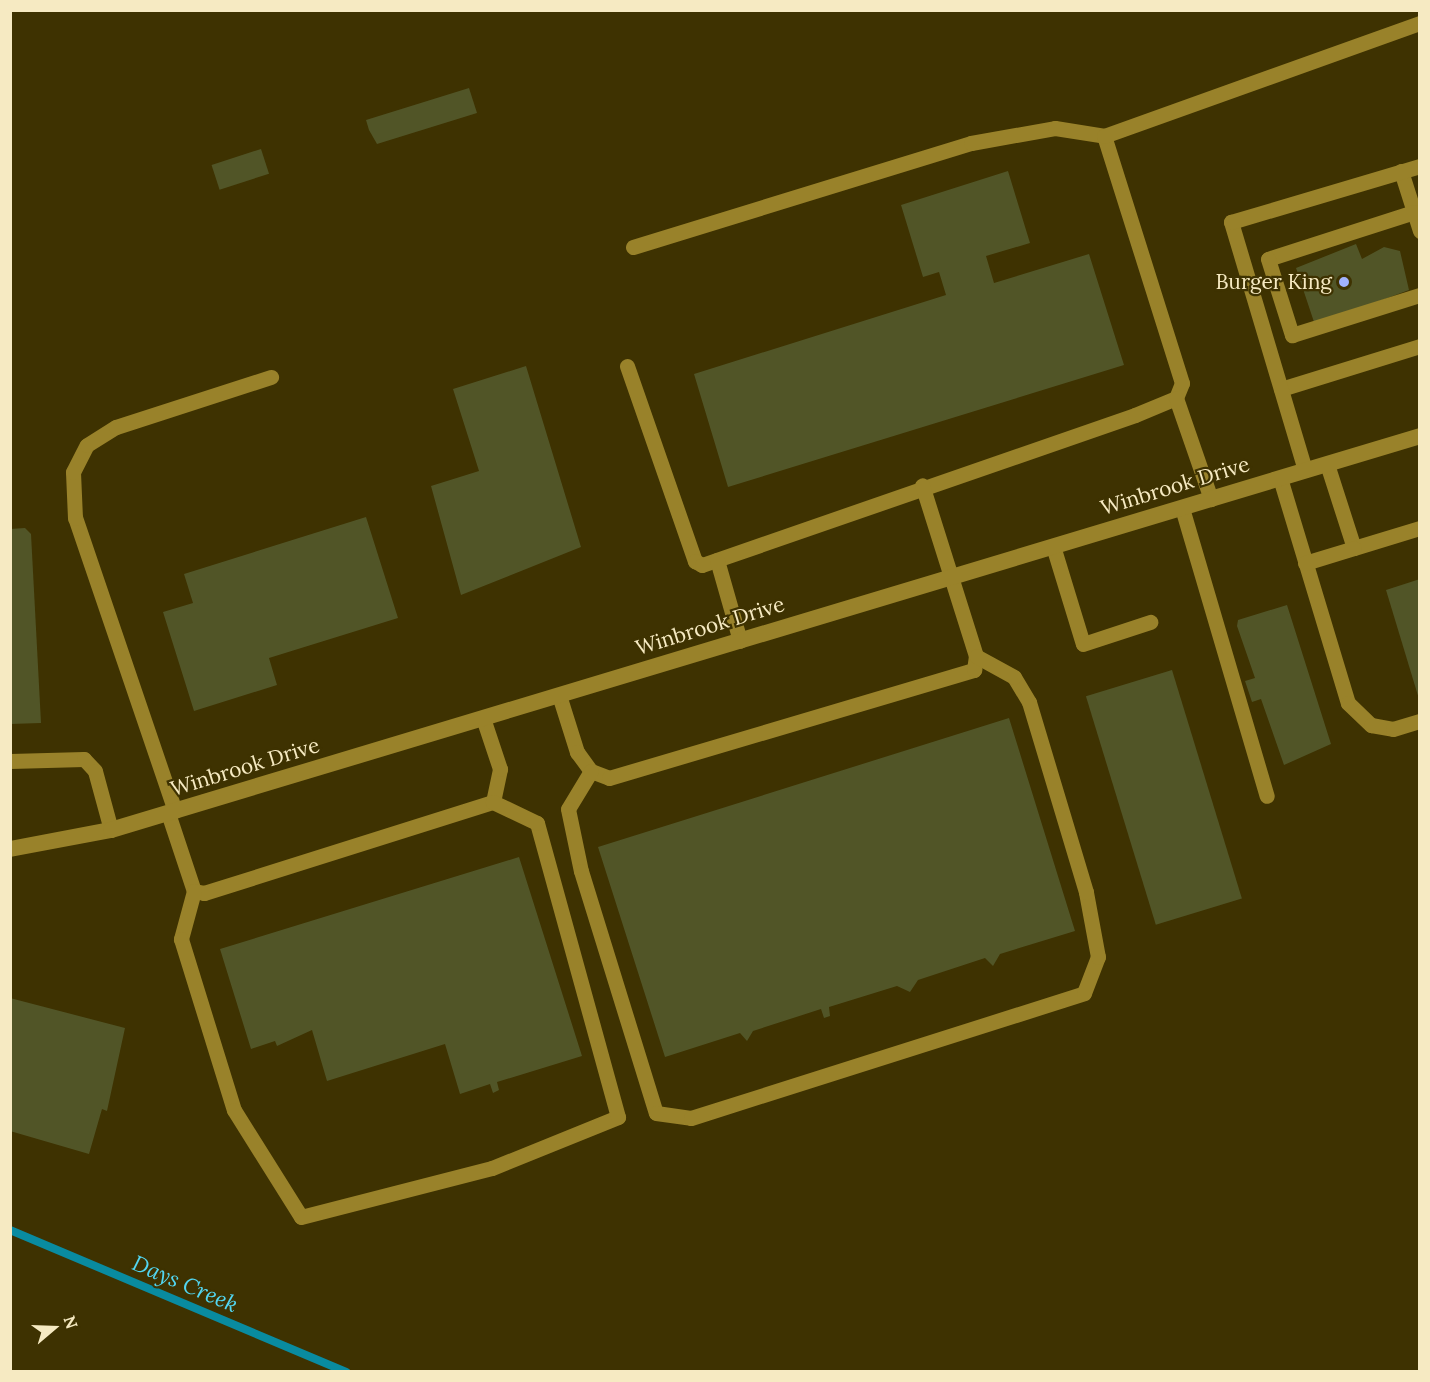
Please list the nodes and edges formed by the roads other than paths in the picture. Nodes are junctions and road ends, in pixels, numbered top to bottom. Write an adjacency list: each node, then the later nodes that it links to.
1 (1419, 22): 2 (lane)
2 (1106, 136): 7 (lane); 13 (lane)
3 (1419, 166): 4 (lane)
4 (1401, 171): 5 (lane); 12 (lane)
5 (1414, 212): 6 (lane); 8 (lane)
6 (1419, 231)
7 (633, 247)
8 (1419, 295)
9 (1419, 346): 12 (lane)
10 (627, 366): 24 (lane)
11 (271, 377): 37 (lane)
12 (1281, 389): 16 (lane)
13 (1176, 398): 18 (lane); 19 (lane)
14 (1419, 436): 15 (street, Winbrook Drive)
15 (1327, 464): 16 (street, Winbrook Drive); 23 (lane)
16 (1305, 470): 17 (street, Winbrook Drive)
17 (1280, 478): 19 (street, Winbrook Drive); 25 (lane)
18 (922, 485): 24 (lane); 26 (lane)
19 (1211, 499): 20 (street, Winbrook Drive)
20 (1182, 508): 22 (street, Winbrook Drive); 35 (lane)
21 (1419, 528): 23 (lane)
22 (1053, 546): 26 (street, Winbrook Drive); 27 (lane)
23 (1354, 548): 25 (lane)
24 (717, 560): 28 (lane)
25 (1305, 563): 32 (lane)
26 (950, 578): 28 (street, Winbrook Drive); 29 (lane)
27 (1150, 622)
28 (740, 641): 30 (street, Winbrook Drive)
29 (976, 656): 34 (lane); 34 (lane)
30 (559, 695): 31 (street, Winbrook Drive); 34 (lane)
31 (483, 718): 36 (lane); 37 (street, Winbrook Drive)
32 (1419, 721)
33 (10, 761): 38 (lane)
34 (591, 771)
35 (1267, 796)
36 (493, 802): 40 (lane); 40 (lane)
37 (171, 812): 38 (street, Winbrook Drive); 40 (lane)
38 (111, 830): 39 (street, Winbrook Drive)
39 (10, 849)
40 (194, 891)

